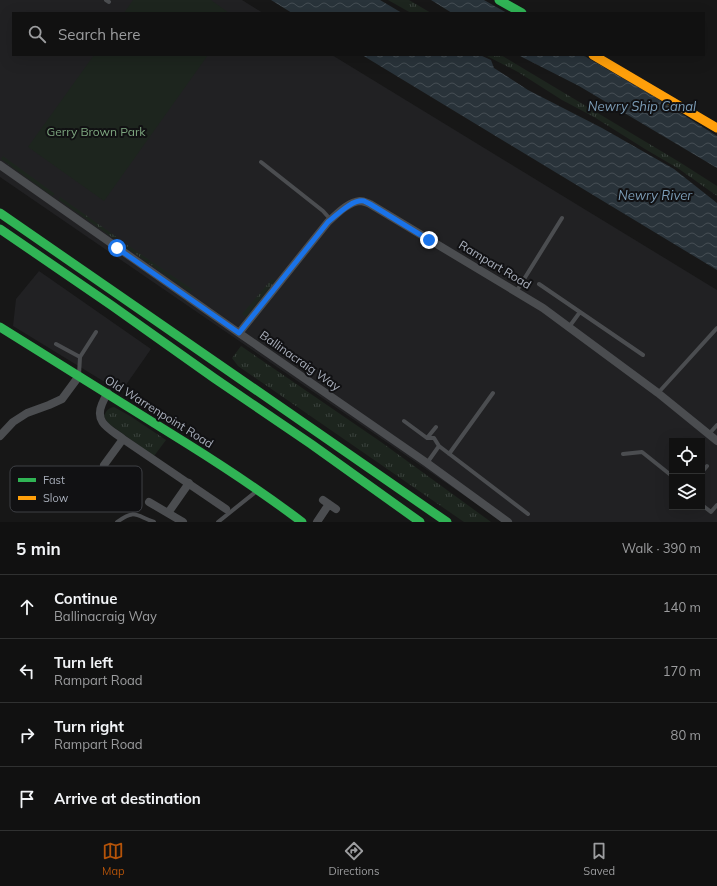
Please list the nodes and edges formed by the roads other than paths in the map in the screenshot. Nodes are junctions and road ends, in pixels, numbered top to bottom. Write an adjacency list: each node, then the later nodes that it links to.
1 (499, 0): 2 (main road)
2 (520, 12)
3 (595, 56): 4 (main road)
4 (717, 128)
5 (261, 162): 9 (lane)
6 (0, 165): 18 (street, Ballinacraig Way)
7 (0, 213): 58 (main road)
8 (562, 218): 12 (lane)
9 (330, 220): 12 (street, Rampart Road); 18 (street, Rampart Road)
10 (0, 229): 57 (main road)
11 (539, 284): 13 (lane)
12 (516, 292): 15 (street, Rampart Road)
13 (580, 312): 15 (lane); 20 (lane)
14 (0, 327): 22 (main road, Old Warrenpoint Road)
15 (569, 327): 24 (street, Rampart Road)
16 (717, 328): 24 (lane)
17 (96, 332): 21 (lane)
18 (239, 333): 37 (street, Ballinacraig Way)
19 (56, 344): 21 (lane)
20 (643, 354)
21 (80, 357): 22 (lane)
22 (79, 376): 23 (main road, Old Warrenpoint Road); 30 (street)
23 (108, 393): 32 (street); 43 (main road, Old Warrenpoint Road)
24 (658, 393): 29 (street, Rampart Road)
25 (493, 394): 35 (lane)
26 (404, 421): 31 (lane)
27 (717, 425): 29 (lane)
28 (436, 426): 31 (lane)
29 (709, 434): 33 (street, Rampart Road)
30 (0, 436)
31 (427, 438): 34 (lane)
32 (123, 439): 38 (street); 42 (street)
33 (717, 441)
34 (439, 446): 35 (lane); 37 (lane)
35 (449, 454): 50 (lane)
36 (623, 454): 41 (lane)
37 (426, 463): 59 (street, Ballinacraig Way)
38 (104, 465)
39 (707, 466): 40 (lane)
40 (705, 468)
41 (670, 474)
42 (189, 483): 47 (street); 49 (street)
43 (259, 490): 54 (lane); 55 (main road, Old Warrenpoint Road)
44 (149, 502): 49 (street)
45 (717, 505): 46 (lane)
46 (705, 507)
47 (226, 509)
48 (336, 509): 56 (street)
49 (168, 513): 53 (street)
50 (528, 514)
51 (117, 522): 52 (lane)
52 (154, 522)
53 (183, 522)
54 (218, 522)
55 (302, 522)
56 (316, 522)
57 (420, 522)
58 (447, 522)
59 (508, 522)

